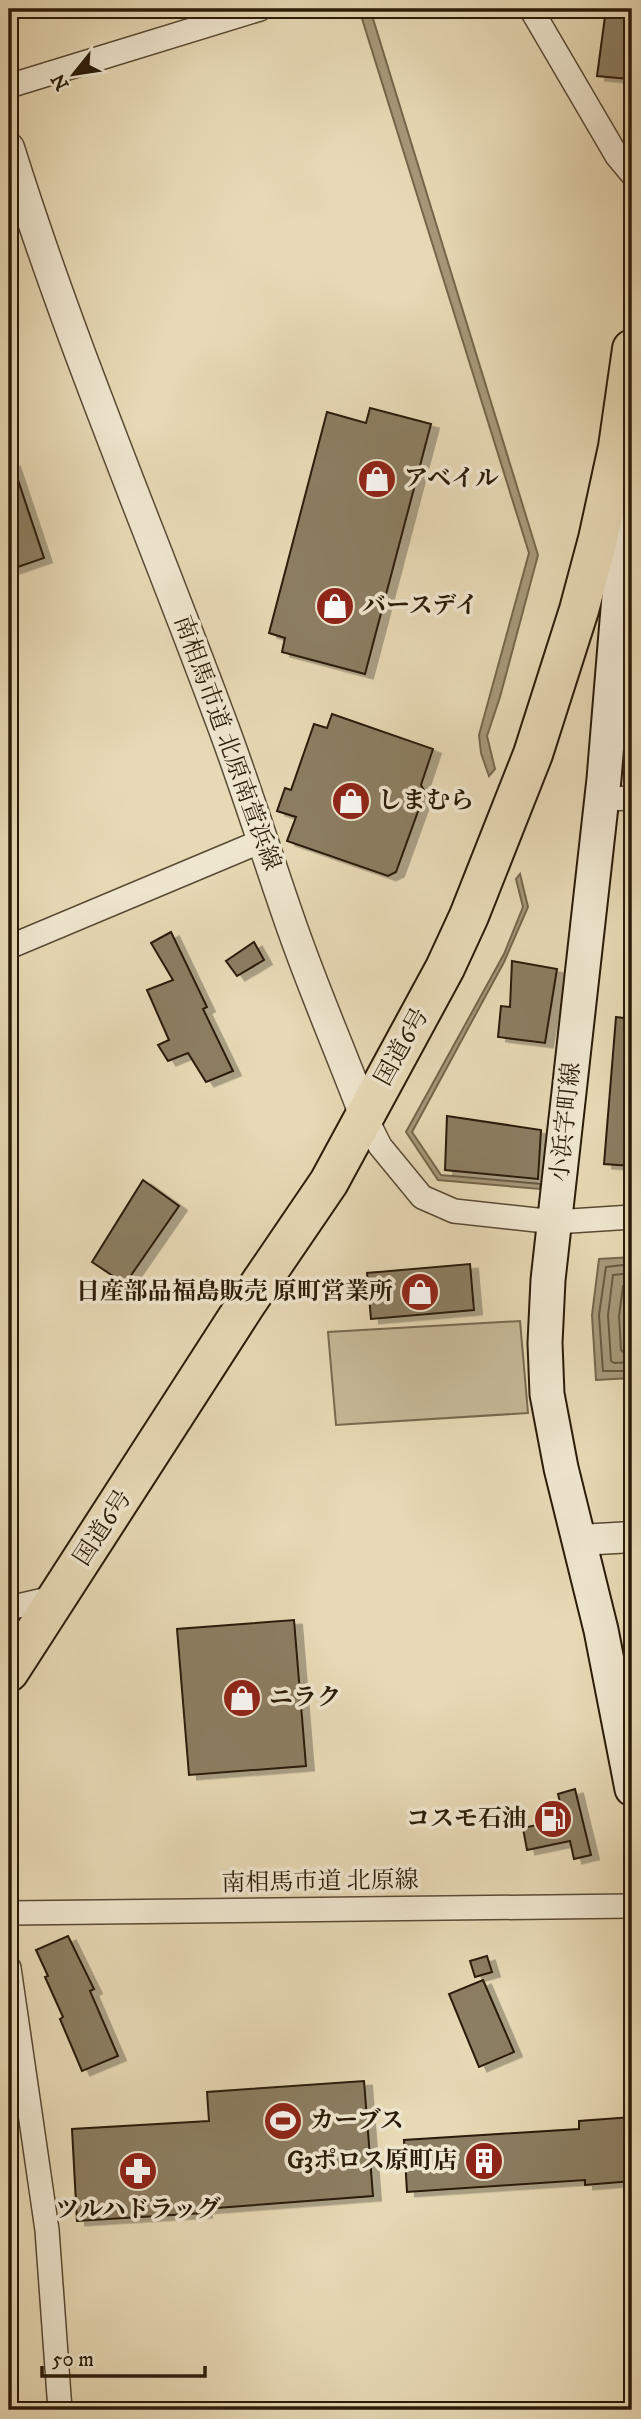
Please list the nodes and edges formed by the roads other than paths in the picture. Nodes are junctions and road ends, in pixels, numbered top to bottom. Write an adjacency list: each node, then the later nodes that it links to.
1 (260, 9): 3 (street)
2 (531, 9): 5 (street)
3 (9, 86)
4 (9, 148): 9 (street, 南相馬市道 北原南萱浜線)
5 (632, 174)
6 (632, 349): 7 (highway, 国道6号)
7 (618, 447): 8 (main road, 小浜字町線); 11 (highway, 国道6号)
8 (617, 799): 13 (main road, 小浜字町線)
9 (264, 841): 10 (street); 11 (street, 南相馬市道 北原南萱浜線)
10 (9, 947)
11 (365, 1116): 13 (street, 南相馬市道 北原南萱浜線); 16 (highway, 国道6号)
12 (632, 1217): 13 (street, 南相馬市道 北原南萱浜線)
13 (555, 1222): 15 (main road, 小浜字町線)
14 (632, 1537): 15 (street)
15 (580, 1540): 19 (main road, 小浜字町線)
16 (57, 1597): 17 (street); 18 (highway, 国道6号)
17 (9, 1608)
18 (9, 1672)
19 (632, 1789)
20 (632, 1906): 21 (street, 南相馬市道 北原線)
21 (9, 1913)
22 (9, 1968): 23 (street)
23 (60, 2410)

